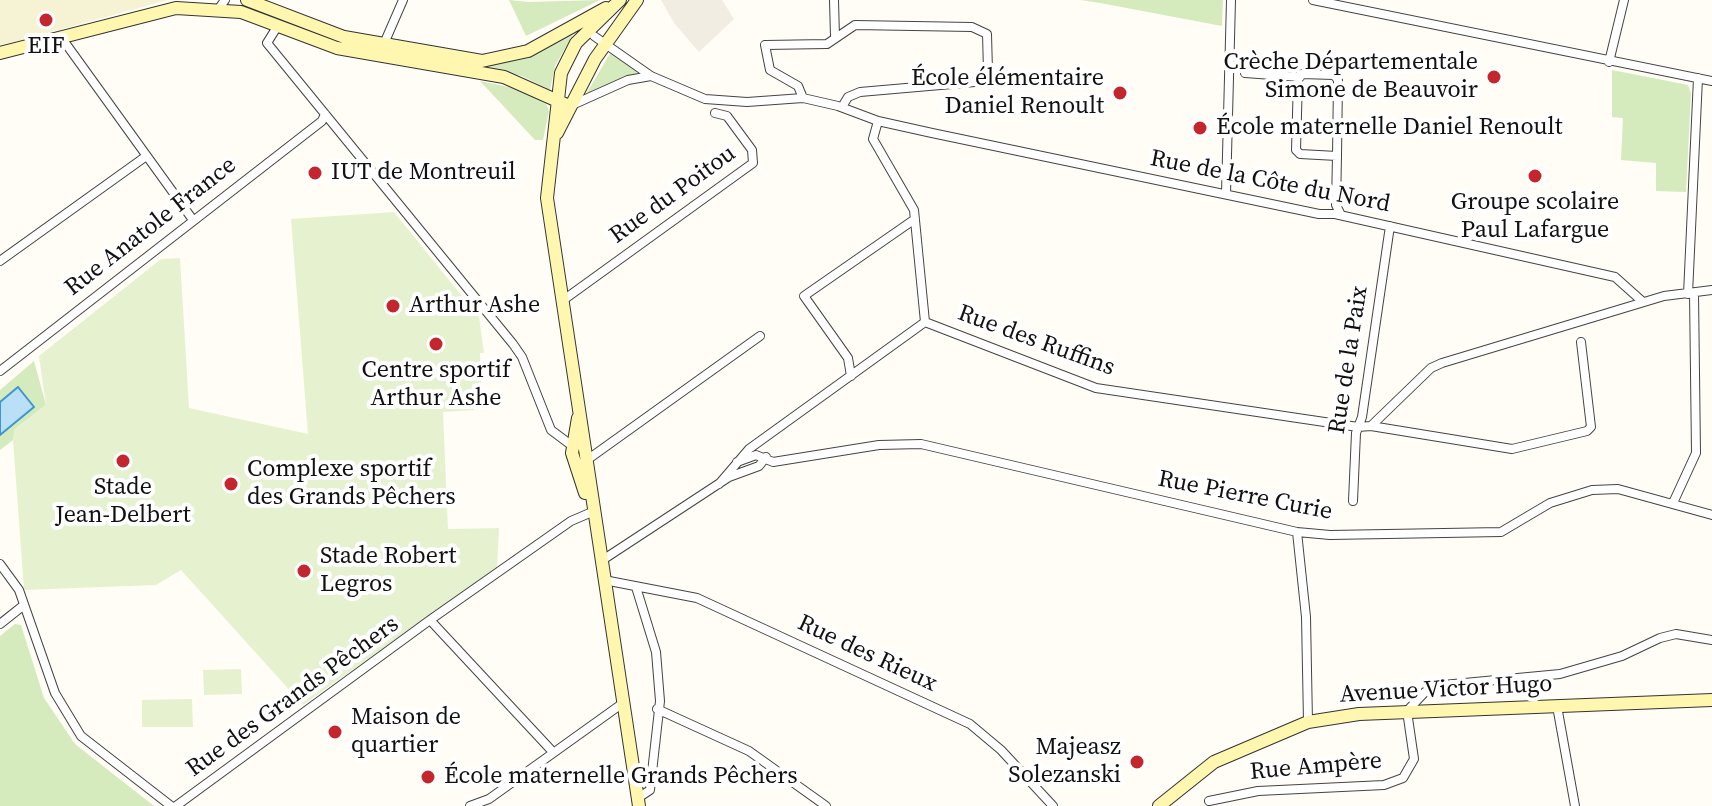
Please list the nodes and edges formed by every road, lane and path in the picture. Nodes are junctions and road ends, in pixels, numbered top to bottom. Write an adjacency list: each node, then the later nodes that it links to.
1 (201, 0): 11 (main road)
2 (247, 0): 18 (main road)
3 (403, 0): 18 (street)
4 (637, 0): 17 (main road)
5 (834, 0): 16 (street)
6 (1231, 0): 37 (street)
7 (1313, 0): 21 (street)
8 (1624, 0): 21 (street)
9 (618, 2): 12 (main road); 14 (main road)
10 (221, 5): 11 (main road); 13 (main road)
11 (176, 8): 15 (main road)
12 (573, 25): 14 (main road); 18 (main road)
13 (277, 27): 28 (main road); 32 (street)
14 (590, 34): 17 (street); 20 (main road); 28 (main road)
15 (61, 37): 19 (main road); 36 (street)
16 (835, 37): 27 (street); 30 (street)
17 (608, 43): 20 (main road); 23 (street)
18 (383, 46)
19 (0, 53)
20 (595, 59): 29 (main road)
21 (1609, 62): 25 (street)
22 (1245, 73): 24 (street)
23 (651, 76): 27 (street); 29 (street)
24 (1300, 77): 35 (street); 35 (street)
25 (1698, 78): 26 (street); 44 (street)
26 (1712, 81)
27 (803, 98): 30 (street)
28 (556, 100): 29 (main road); 34 (main road)
29 (569, 106): 34 (main road)
30 (842, 107): 33 (street)
31 (715, 113): 45 (street, Rue du Poitou)
32 (325, 114): 40 (street, Rue Anatole France); 55 (street)
33 (878, 121): 37 (street, Rue de la Côte du Nord); 39 (street, Rue des Ruffins)
34 (551, 147): 45 (main road)
35 (1337, 156): 38 (street)
36 (145, 157): 40 (street); 42 (street)
37 (1226, 194): 38 (street, Rue de la Côte du Nord)
38 (1341, 215): 41 (street, Rue de la Côte du Nord)
39 (915, 219): 47 (street, Rue des Ruffins); 51 (street)
40 (193, 220): 50 (street, Rue Anatole France)
41 (1390, 226): 46 (street, Rue de la Côte du Nord); 54 (street, Rue de la Paix)
42 (0, 261)
43 (1712, 290): 44 (street)
44 (1691, 293): 46 (street); 64 (street)
45 (562, 301): 52 (main road)
46 (1643, 302): 53 (street)
47 (925, 322): 51 (street); 54 (street, Rue des Ruffins)
48 (760, 336): 60 (street)
49 (1581, 342): 53 (street, Rue des Ruffins)
50 (0, 371)
51 (851, 376): 57 (street)
52 (579, 415): 56 (main road); 60 (main road)
53 (1371, 426): 54 (street, Rue des Ruffins)
54 (1358, 427): 63 (street, Rue de la Paix)
55 (551, 430): 56 (street); 58 (street)
56 (574, 430): 58 (main road)
57 (773, 432): 59 (street); 61 (street)
58 (571, 445): 65 (main road)
59 (766, 457): 61 (street, Rue Pierre Curie); 62 (street); 67 (street, Rue Pierre Curie)
60 (587, 460): 65 (main road)
61 (737, 462): 62 (street)
62 (719, 484): 68 (street)
63 (1353, 501)
64 (1673, 503): 66 (street, Rue Pierre Curie); 67 (street, Rue Pierre Curie)
65 (592, 508): 68 (main road); 73 (street, Rue des Grands Pêchers)
66 (1712, 515)
67 (1297, 532): 81 (street)
68 (601, 561): 70 (main road)
69 (0, 564): 72 (street)
70 (604, 580): 71 (street, Rue des Rieux); 77 (main road)
71 (636, 587): 79 (street); 88 (street, Rue des Rieux)
72 (24, 605): 74 (street); 85 (street)
73 (430, 620): 82 (street); 85 (street, Rue des Grands Pêchers)
74 (0, 624)
75 (1712, 640): 80 (street)
76 (1712, 700): 78 (main road, Avenue Victor Hugo)
77 (623, 703): 82 (street); 84 (main road)
78 (1557, 706): 80 (main road, Avenue Victor Hugo); 90 (street)
79 (657, 709): 84 (street); 87 (street)
80 (1407, 711): 81 (main road, Avenue Victor Hugo); 83 (street, Rue Ampère)
81 (1308, 722): 89 (main road, Avenue Victor Hugo)
82 (552, 751): 86 (street)
83 (1209, 801)
84 (638, 802)
85 (173, 806)
86 (470, 806)
87 (826, 806)
88 (1053, 806)
89 (1159, 806)
90 (1575, 806)

